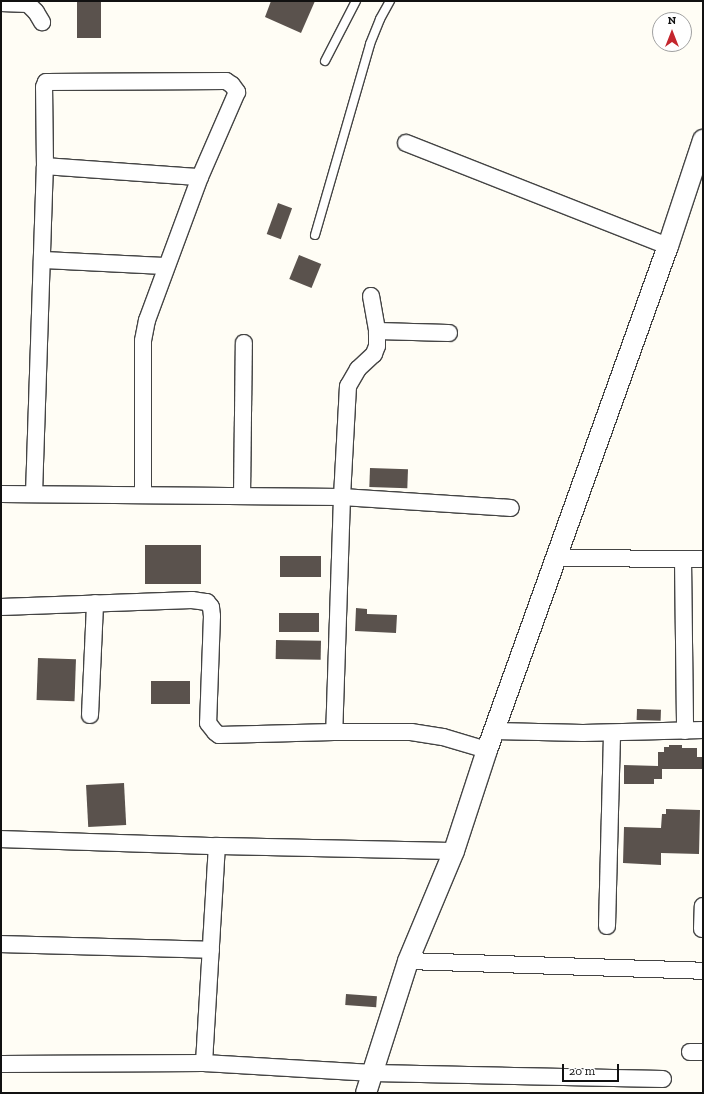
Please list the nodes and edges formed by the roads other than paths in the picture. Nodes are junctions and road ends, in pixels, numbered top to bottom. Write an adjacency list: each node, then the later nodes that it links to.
1 (356, 1): 5 (lane)
2 (390, 1): 10 (lane)
3 (11, 2): 4 (street)
4 (42, 22)
5 (326, 61)
6 (703, 140): 11 (street)
7 (406, 143): 11 (street)
8 (45, 166): 9 (street); 9 (street); 12 (street)
9 (200, 177): 13 (street)
10 (315, 235)
11 (668, 246): 24 (street)
12 (42, 260): 13 (street); 19 (street)
13 (166, 266): 20 (street)
14 (371, 296): 15 (street)
15 (377, 331): 16 (street); 22 (street)
16 (450, 333)
17 (244, 343): 21 (street)
18 (1, 494): 19 (street)
19 (34, 494): 20 (street)
20 (143, 494): 21 (street)
21 (242, 496): 22 (street)
22 (342, 497): 23 (street); 32 (street)
23 (511, 508)
24 (557, 558): 25 (street); 33 (street)
25 (683, 559): 26 (street); 31 (street)
26 (703, 559)
27 (95, 603): 28 (street); 29 (street); 32 (street)
28 (1, 607)
29 (90, 714)
30 (703, 730): 31 (street)
31 (685, 731): 34 (street)
32 (334, 732): 35 (street)
33 (494, 732): 34 (street); 35 (street)
34 (612, 733): 40 (street)
35 (487, 750): 38 (street)
36 (1, 839): 37 (street)
37 (217, 846): 38 (street); 43 (street)
38 (454, 851): 44 (street)
39 (703, 906): 41 (street)
40 (607, 926)
41 (702, 929)
42 (1, 944): 43 (street)
43 (211, 950): 46 (street)
44 (408, 961): 45 (street); 48 (street)
45 (703, 971)
46 (204, 1063): 47 (street); 48 (street)
47 (1, 1064)
48 (372, 1073): 49 (street); 50 (street)
49 (664, 1079)
50 (366, 1093)

